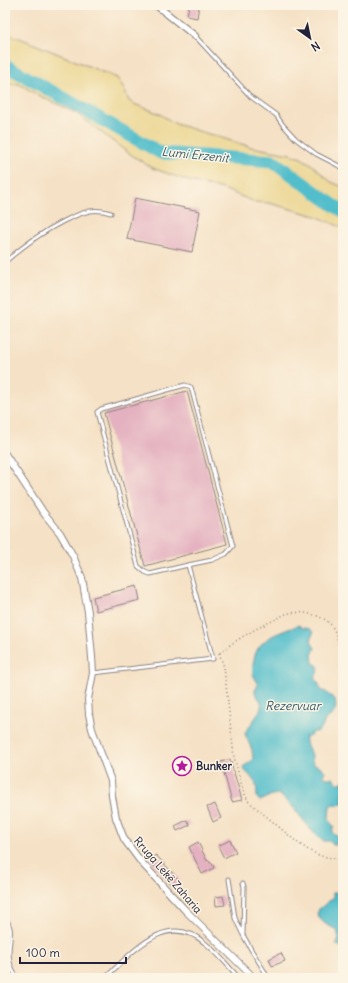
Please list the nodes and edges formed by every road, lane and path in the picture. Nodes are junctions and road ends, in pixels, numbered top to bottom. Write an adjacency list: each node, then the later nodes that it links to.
1 (156, 5): 2 (street)
2 (195, 36): 3 (lane)
3 (343, 168)
4 (111, 212): 5 (lane)
5 (5, 262)
6 (5, 454): 8 (street, Rruga Lekë Zaharia)
7 (188, 565): 7 (lane); 8 (lane)
8 (92, 673): 20 (street, Rruga Lekë Zaharia)
9 (343, 675): 10 (path)
10 (343, 857)
11 (229, 879): 14 (lane)
12 (242, 882): 14 (lane)
13 (5, 916): 17 (lane)
14 (243, 935): 21 (lane)
15 (5, 975): 16 (lane)
16 (8, 978)
17 (18, 978)
18 (106, 978): 19 (lane)
19 (239, 978)
20 (254, 978)
21 (267, 978)

